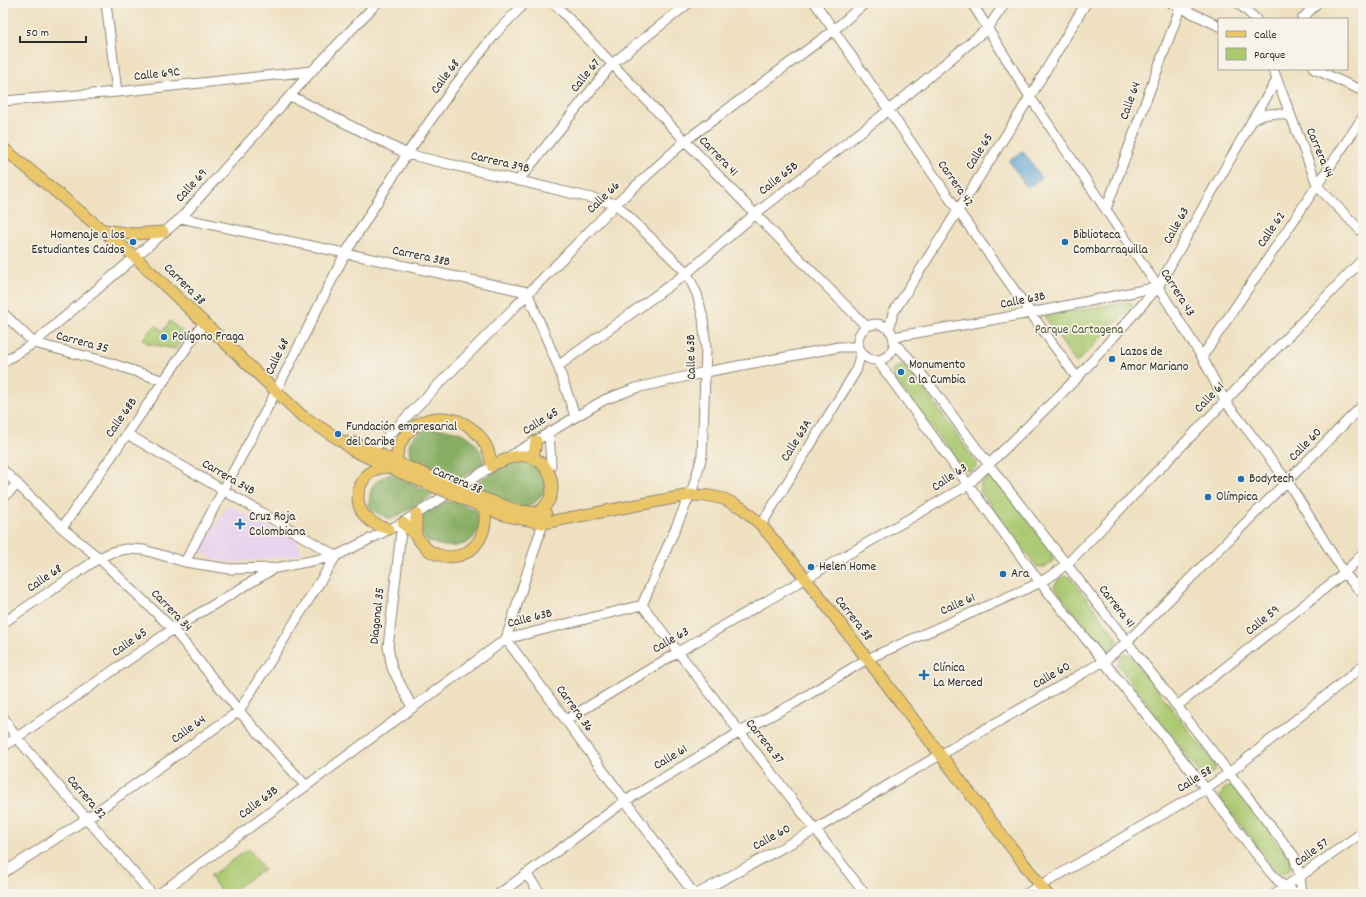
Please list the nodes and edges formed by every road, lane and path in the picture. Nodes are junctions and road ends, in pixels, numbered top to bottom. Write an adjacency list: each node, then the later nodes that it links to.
1 (106, 3): 26 (street)
2 (377, 3): 22 (street, Calle 69)
3 (525, 3): 36 (street, Calle 68)
4 (554, 3): 19 (street, Carrera 41)
5 (689, 3): 19 (street, Calle 67)
6 (815, 3): 18 (street, Carrera 42)
7 (865, 3): 18 (street, Calle 66)
8 (972, 3): 17 (street, Carrera 43)
9 (1006, 3): 17 (street, Calle 65B)
10 (1086, 3): 28 (street, Calle 65)
11 (1238, 3): 14 (street)
12 (1318, 3): 15 (street)
13 (1177, 4): 16 (street); 40 (street, Calle 64)
14 (1254, 18)
15 (1303, 18)
16 (1218, 25)
17 (988, 28): 28 (street, Carrera 43); 30 (street, Calle 65B)
18 (834, 30): 30 (street, Carrera 42); 34 (street, Calle 66)
19 (613, 64): 34 (street, Carrera 41); 37 (street, Calle 67)
20 (1273, 70): 24 (street, Carrera 44)
21 (1316, 70): 25 (street)
22 (312, 71): 23 (street, Calle 69C); 27 (street, Calle 69)
23 (286, 76): 26 (street, Calle 69C); 27 (street)
24 (1277, 80): 31 (street, Carrera 44); 33 (street, Calle 63)
25 (1363, 91)
26 (117, 92): 29 (street, Calle 69C)
27 (292, 94): 36 (street, Carrera 39B); 43 (street, Calle 69)
28 (1030, 97): 40 (street, Carrera 43); 41 (street, Calle 65)
29 (3, 101)
30 (889, 110): 41 (street, Carrera 42); 42 (street, Calle 65B)
31 (1290, 116): 33 (street); 38 (street, Carrera 44)
32 (1363, 117): 38 (street, Calle 62)
33 (1253, 119): 51 (street, Calle 63)
34 (685, 141): 39 (street, Calle 66); 42 (street, Carrera 41)
35 (3, 148): 44 (main road, Carrera 38)
36 (407, 154): 37 (street, Carrera 39B); 47 (street, Calle 68)
37 (518, 181): 39 (street, Carrera 39B)
38 (1318, 187): 46 (street, Carrera 44); 64 (street, Calle 62)
39 (616, 204): 50 (street); 52 (street, Calle 66)
40 (1106, 209): 51 (street, Carrera 43)
41 (959, 212): 54 (street, Calle 65); 55 (street, Carrera 42)
42 (755, 214): 50 (street, Calle 65B); 58 (street, Carrera 41)
43 (181, 218): 45 (street, Calle 69); 47 (street, Carrera 38B)
44 (103, 230): 45 (main road); 48 (main road, Carrera 38)
45 (163, 232): 48 (street, Calle 69)
46 (1363, 233)
47 (345, 254): 52 (street, Carrera 38B); 72 (street, Calle 68)
48 (135, 257): 56 (main road, Carrera 38); 61 (street, Calle 69)
49 (1363, 259): 73 (street, Calle 61)
50 (687, 273): 67 (street, Calle 65B); 69 (street, Calle 63B)
51 (1158, 287): 55 (street, Calle 63B); 64 (street, Carrera 43); 70 (street, Calle 63)
52 (527, 292): 67 (street); 80 (street, Calle 66)
53 (3, 313): 61 (street, Carrera 35)
54 (893, 313): 57 (street, Calle 65); 60 (street, Calle 65)
55 (1031, 313): 60 (street, Calle 63B); 70 (street, Carrera 42)
56 (203, 324): 71 (street, Calle 68B); 72 (main road, Carrera 38)
57 (876, 324): 58 (street); 60 (street)
58 (866, 326): 59 (street)
59 (859, 336): 62 (street, Calle 65); 63 (street)
60 (892, 337): 65 (street); 84 (street, Carrera 41)
61 (34, 343): 66 (street, Calle 69); 71 (street, Carrera 35)
62 (839, 347): 63 (street, Calle 65); 69 (street, Calle 65)
63 (860, 350): 65 (street); 68 (street, Calle 63A)
64 (1202, 357): 73 (street, Carrera 43)
65 (875, 360): 68 (street, Calle 63A); 89 (street)
66 (3, 362)
67 (558, 366): 75 (street)
68 (856, 371): 97 (street, Calle 63A)
69 (706, 372): 75 (street, Calle 65); 91 (street, Calle 63B)
70 (1077, 378): 84 (street, Calle 63)
71 (164, 382): 77 (street, Calle 68B)
72 (276, 392): 79 (main road, Carrera 38); 90 (street, Calle 68)
73 (1225, 401): 87 (street, Carrera 43); 105 (street, Calle 61)
74 (1363, 405): 87 (street, Calle 60)
75 (575, 416): 76 (street, Calle 65)
76 (549, 432): 78 (street, Calle 65); 83 (street)
77 (127, 434): 90 (street, Carrera 34B); 98 (street, Calle 68B)
78 (536, 441): 81 (main road); 82 (street, Calle 65)
79 (344, 442): 80 (main road, Carrera 38); 85 (main road, Carrera 38)
80 (375, 452): 85 (main road, Carrera 38)
81 (533, 458): 82 (main road); 95 (main road)
82 (496, 464): 85 (main road); 94 (street, Calle 65)
83 (551, 465)
84 (989, 465): 89 (street, Calle 63); 105 (street, Carrera 41)
85 (398, 467): 93 (main road, Carrera 38, bridge); 99 (main road)
86 (3, 470): 88 (street, Carrera 34)
87 (1288, 482): 107 (street, Carrera 43); 115 (street, Calle 60)
88 (18, 484): 92 (street); 98 (street, Carrera 34)
89 (968, 485): 108 (street, Calle 63); 109 (street)
90 (223, 491): 102 (street, Carrera 34B); 104 (street, Calle 68)
91 (690, 496): 95 (main road, Carrera 38); 97 (main road, Carrera 38); 111 (street, Calle 63B)
92 (3, 497)
93 (482, 504): 95 (main road, Carrera 38); 100 (main road)
94 (416, 514): 96 (street, Calle 65); 100 (main road)
95 (541, 518): 114 (street)
96 (402, 523): 99 (street, Calle 65); 100 (main road); 121 (street, Diagonal 35)
97 (761, 525): 108 (main road, Carrera 38)
98 (62, 528): 103 (street, Carrera 34)
99 (389, 529): 102 (street, Calle 65)
100 (416, 536)
101 (1363, 554): 107 (street, Calle 59)
102 (336, 556): 106 (street, Calle 65); 122 (street, Calle 64)
103 (99, 558): 104 (street, Calle 68); 112 (street, Calle 68); 113 (street, Carrera 34)
104 (186, 562): 106 (street, Calle 65)
105 (1067, 564): 109 (street, Calle 61); 115 (street, Carrera 41)
106 (276, 568): 113 (street, Calle 65)
107 (1344, 573): 110 (street, Carrera 43); 120 (street, Calle 59)
108 (806, 579): 116 (street, Calle 63); 117 (main road, Carrera 38)
109 (1041, 582): 117 (street, Calle 61); 118 (street)
110 (1363, 594)
111 (642, 605): 114 (street, Calle 63B); 116 (street, Carrera 37)
112 (3, 623)
113 (173, 629): 122 (street, Carrera 34); 126 (street, Calle 65)
114 (506, 639): 121 (street, Calle 63B); 124 (street, Carrera 36)
115 (1127, 642): 118 (street, Calle 60); 120 (street, Carrera 41)
116 (678, 652): 124 (street, Calle 63); 125 (street, Carrera 37)
117 (867, 659): 125 (street, Calle 61); 128 (main road, Carrera 38)
118 (1104, 661): 128 (street, Calle 60); 131 (street)
119 (1363, 666): 129 (street, Calle 58)
120 (1177, 706): 129 (street, Carrera 41)
121 (412, 707): 130 (street, Calle 63B)
122 (239, 711): 130 (street, Carrera 34); 133 (street, Calle 64)
123 (3, 717): 126 (street, Carrera 32)
124 (566, 720): 132 (street, Carrera 36)
125 (740, 732): 132 (street, Calle 61); 134 (street, Carrera 37)
126 (17, 738): 127 (street, Calle 65); 133 (street, Carrera 32)
127 (3, 747)
128 (941, 755): 134 (street, Calle 60); 140 (main road, Carrera 38)
129 (1229, 773): 131 (street, Calle 58); 138 (street, Carrera 41)
130 (305, 785): 142 (street, Calle 63B)
131 (1206, 789): 139 (street); 140 (street, Calle 58)
132 (625, 801): 137 (street, Calle 61); 145 (street, Carrera 36)
133 (86, 819): 136 (street, Calle 64); 141 (street, Carrera 32)
134 (815, 830): 146 (street, Calle 60); 147 (street, Carrera 37)
135 (1363, 832): 138 (street, Calle 57)
136 (3, 873)
137 (526, 874): 143 (street, Calle 61); 144 (street)
138 (1300, 877): 139 (street, Calle 57); 151 (street, Carrera 41)
139 (1285, 888): 149 (street, Calle 57); 150 (street)
140 (1044, 890): 148 (street, Calle 58)
141 (152, 894)
142 (159, 894)
143 (499, 894)
144 (541, 894)
145 (694, 894)
146 (697, 894)
147 (865, 894)
148 (1026, 894)
149 (1275, 894)
150 (1299, 894)
151 (1302, 894)

